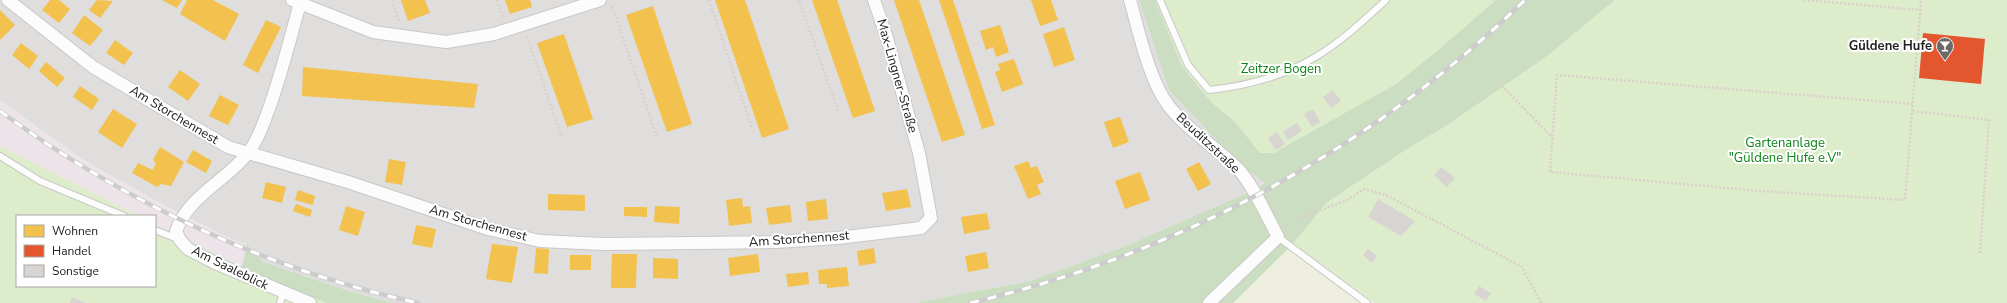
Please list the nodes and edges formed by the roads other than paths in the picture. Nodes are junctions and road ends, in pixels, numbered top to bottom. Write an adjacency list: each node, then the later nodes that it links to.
1 (8, 0): 8 (street, Am Storchennest)
2 (600, 0): 7 (street)
3 (874, 0): 9 (street, Max-Lingner-Straße)
4 (1130, 0): 13 (street, Beuditzstraße)
5 (1160, 0): 6 (lane)
6 (1386, 0)
7 (298, 1): 8 (street)
8 (248, 153): 9 (street, Am Storchennest); 14 (street)
9 (919, 153)
10 (0, 156): 11 (lane)
11 (122, 215)
12 (156, 230): 14 (lane)
13 (1278, 237): 17 (street); 18 (lane)
14 (180, 240): 15 (street, Am Saaleblick)
15 (282, 298): 16 (street, Am Saaleblick)
16 (310, 303)
17 (1209, 303)
18 (1367, 303)

